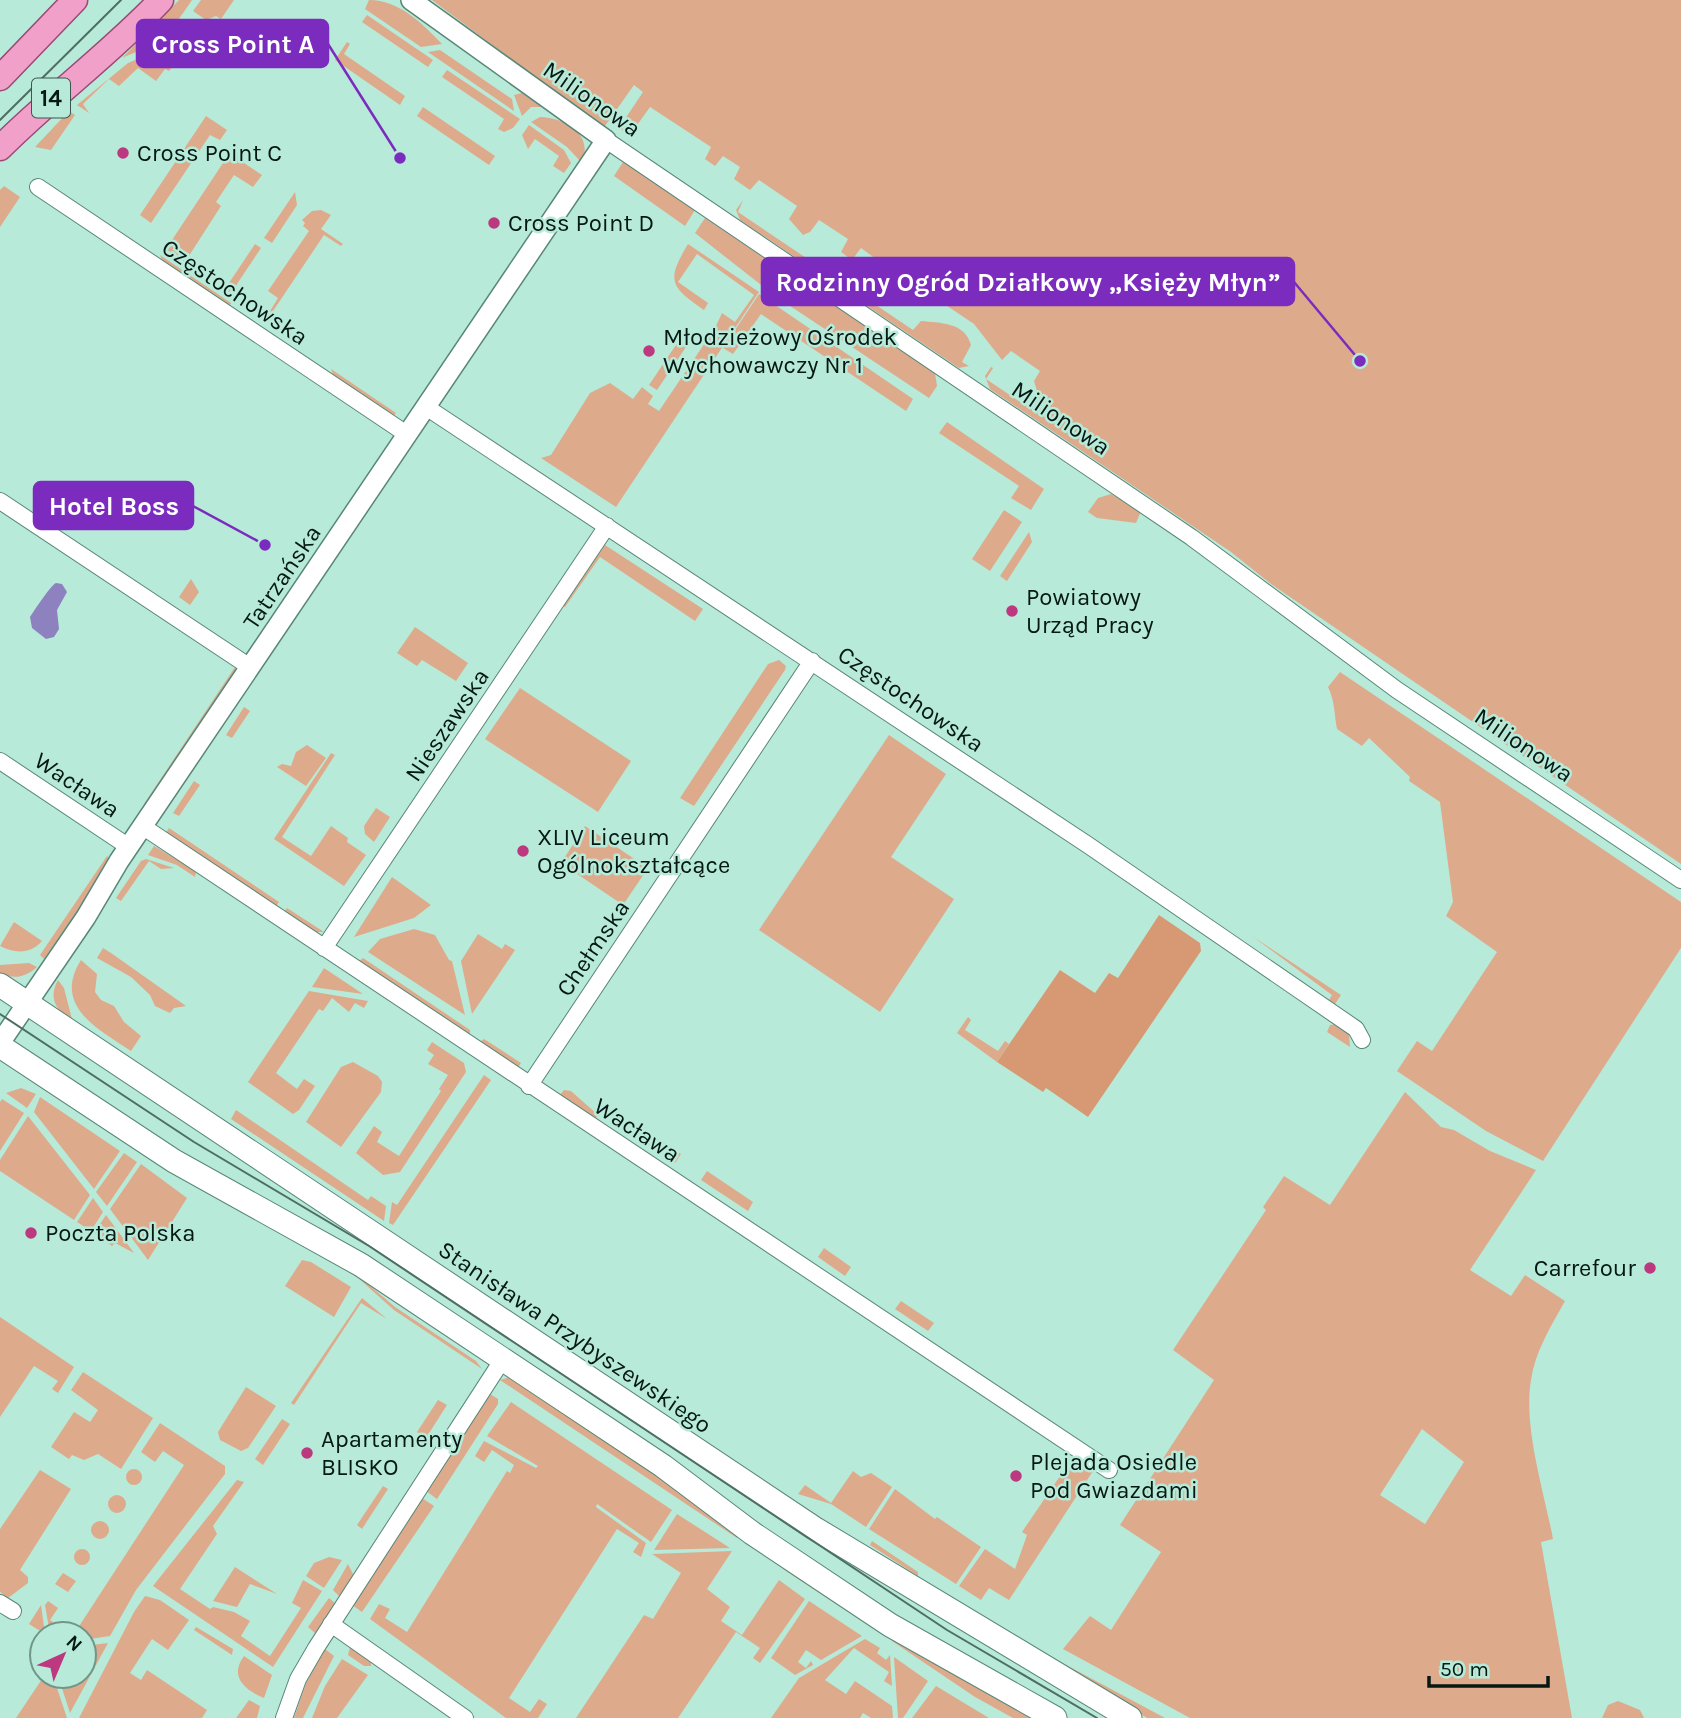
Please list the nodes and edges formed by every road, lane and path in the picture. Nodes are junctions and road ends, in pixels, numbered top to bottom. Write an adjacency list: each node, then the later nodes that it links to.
1 (75, 0): 4 (main road, 14)
2 (161, 0): 6 (main road, 14)
3 (411, 0): 5 (street, Milionowa)
4 (0, 78)
5 (606, 140): 8 (street, Tatrzańska); 17 (street, Milionowa)
6 (0, 148)
7 (38, 187): 9 (street, Częstochowska)
8 (426, 407): 9 (street, Tatrzańska); 11 (street, Częstochowska)
9 (408, 435): 13 (street, Tatrzańska)
10 (0, 500): 13 (street)
11 (607, 526): 12 (street, Częstochowska); 18 (street, Nieszawska)
12 (812, 661): 21 (street, Częstochowska); 23 (street, Chełmska)
13 (250, 667): 15 (street, Tatrzańska)
14 (0, 761): 16 (street, Wacława)
15 (142, 826): 16 (street, Tatrzańska); 18 (street, Wacława)
16 (129, 847): 20 (street, Tatrzańska)
17 (1681, 880)
18 (324, 948): 23 (street, Wacława)
19 (0, 985): 20 (main road, Stanisława Przybyszewskiego)
20 (27, 1003): 22 (street, Tatrzańska); 30 (main road, Stanisława Przybyszewskiego)
21 (1362, 1040)
22 (0, 1045): 24 (main road)
23 (529, 1086): 25 (street, Wacława)
24 (503, 1359): 26 (street); 29 (main road)
25 (1109, 1470)
26 (331, 1624): 27 (street); 28 (street)
27 (284, 1718)
28 (465, 1718)
29 (1055, 1718)
30 (1130, 1718)

